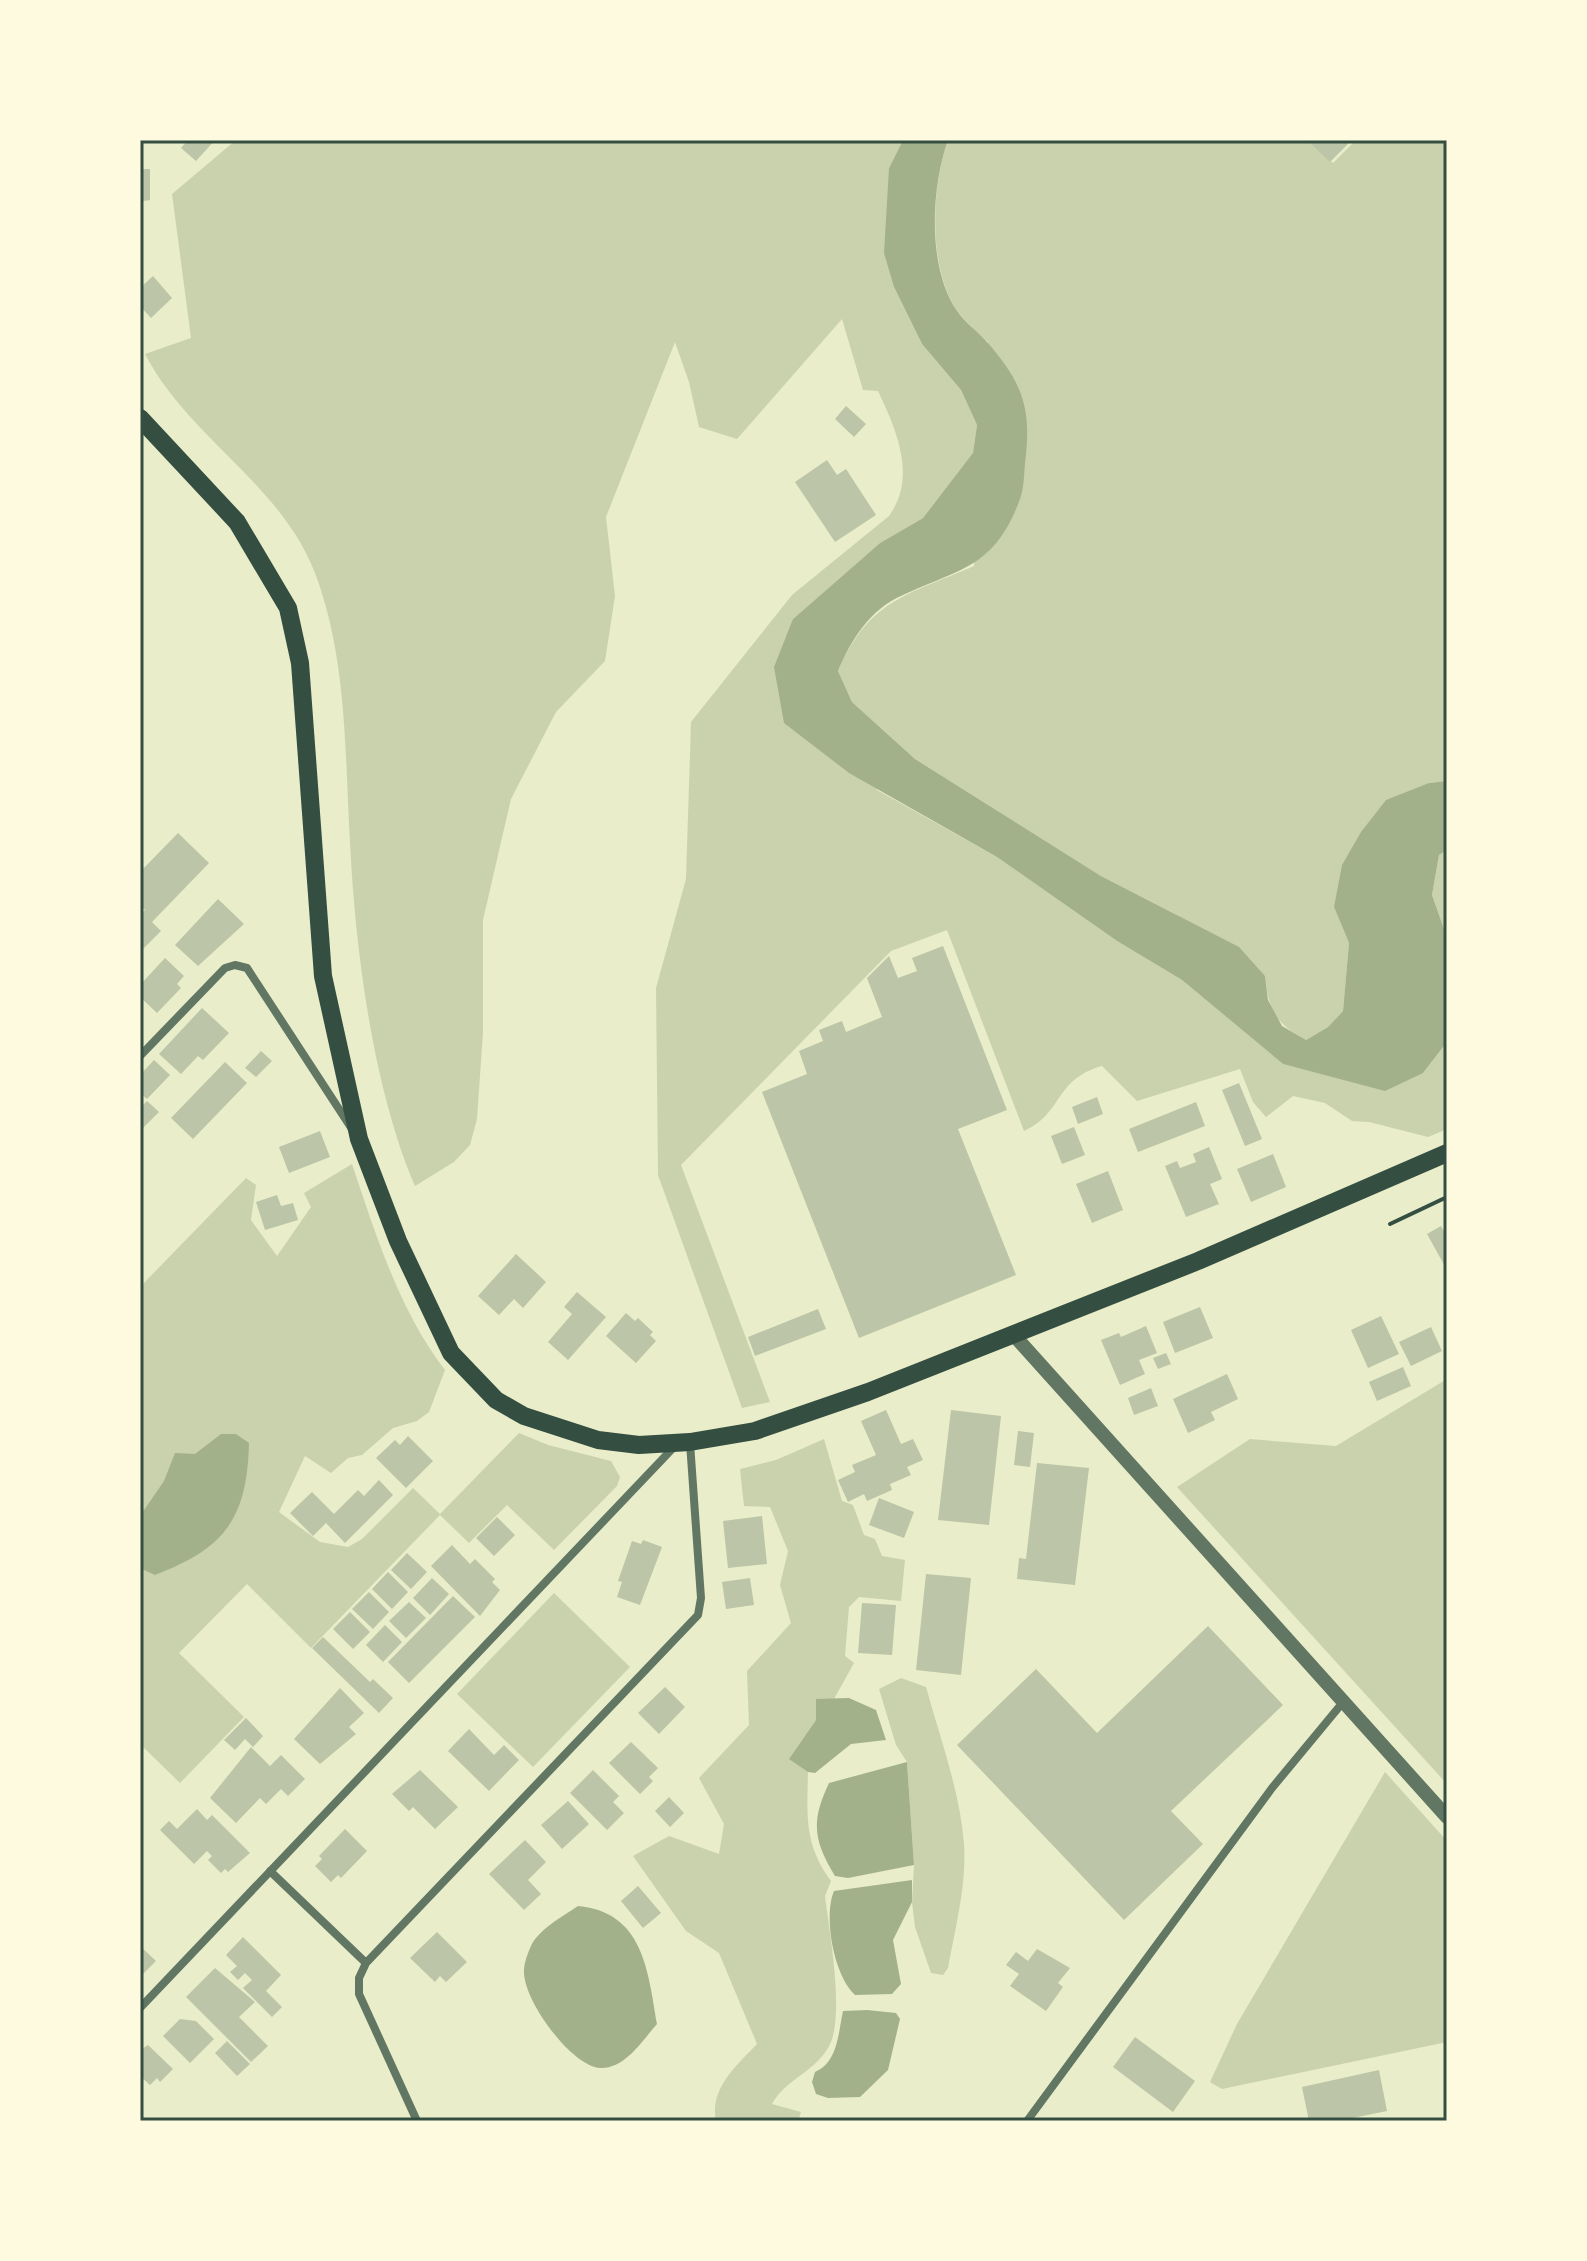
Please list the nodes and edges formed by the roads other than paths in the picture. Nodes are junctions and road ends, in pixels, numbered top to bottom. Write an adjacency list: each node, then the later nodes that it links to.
1 (140, 418): 3 (main road)
2 (140, 1056): 3 (street)
3 (359, 1139): 6 (main road)
4 (1447, 1153): 5 (main road)
5 (1012, 1333): 6 (main road); 7 (street)
6 (684, 1443): 9 (street); 10 (street)
7 (1344, 1701): 8 (street); 13 (street)
8 (1447, 1817)
9 (270, 1871): 10 (street); 11 (street)
10 (366, 1963): 12 (street)
11 (140, 2008)
12 (417, 2121)
13 (1027, 2121)

